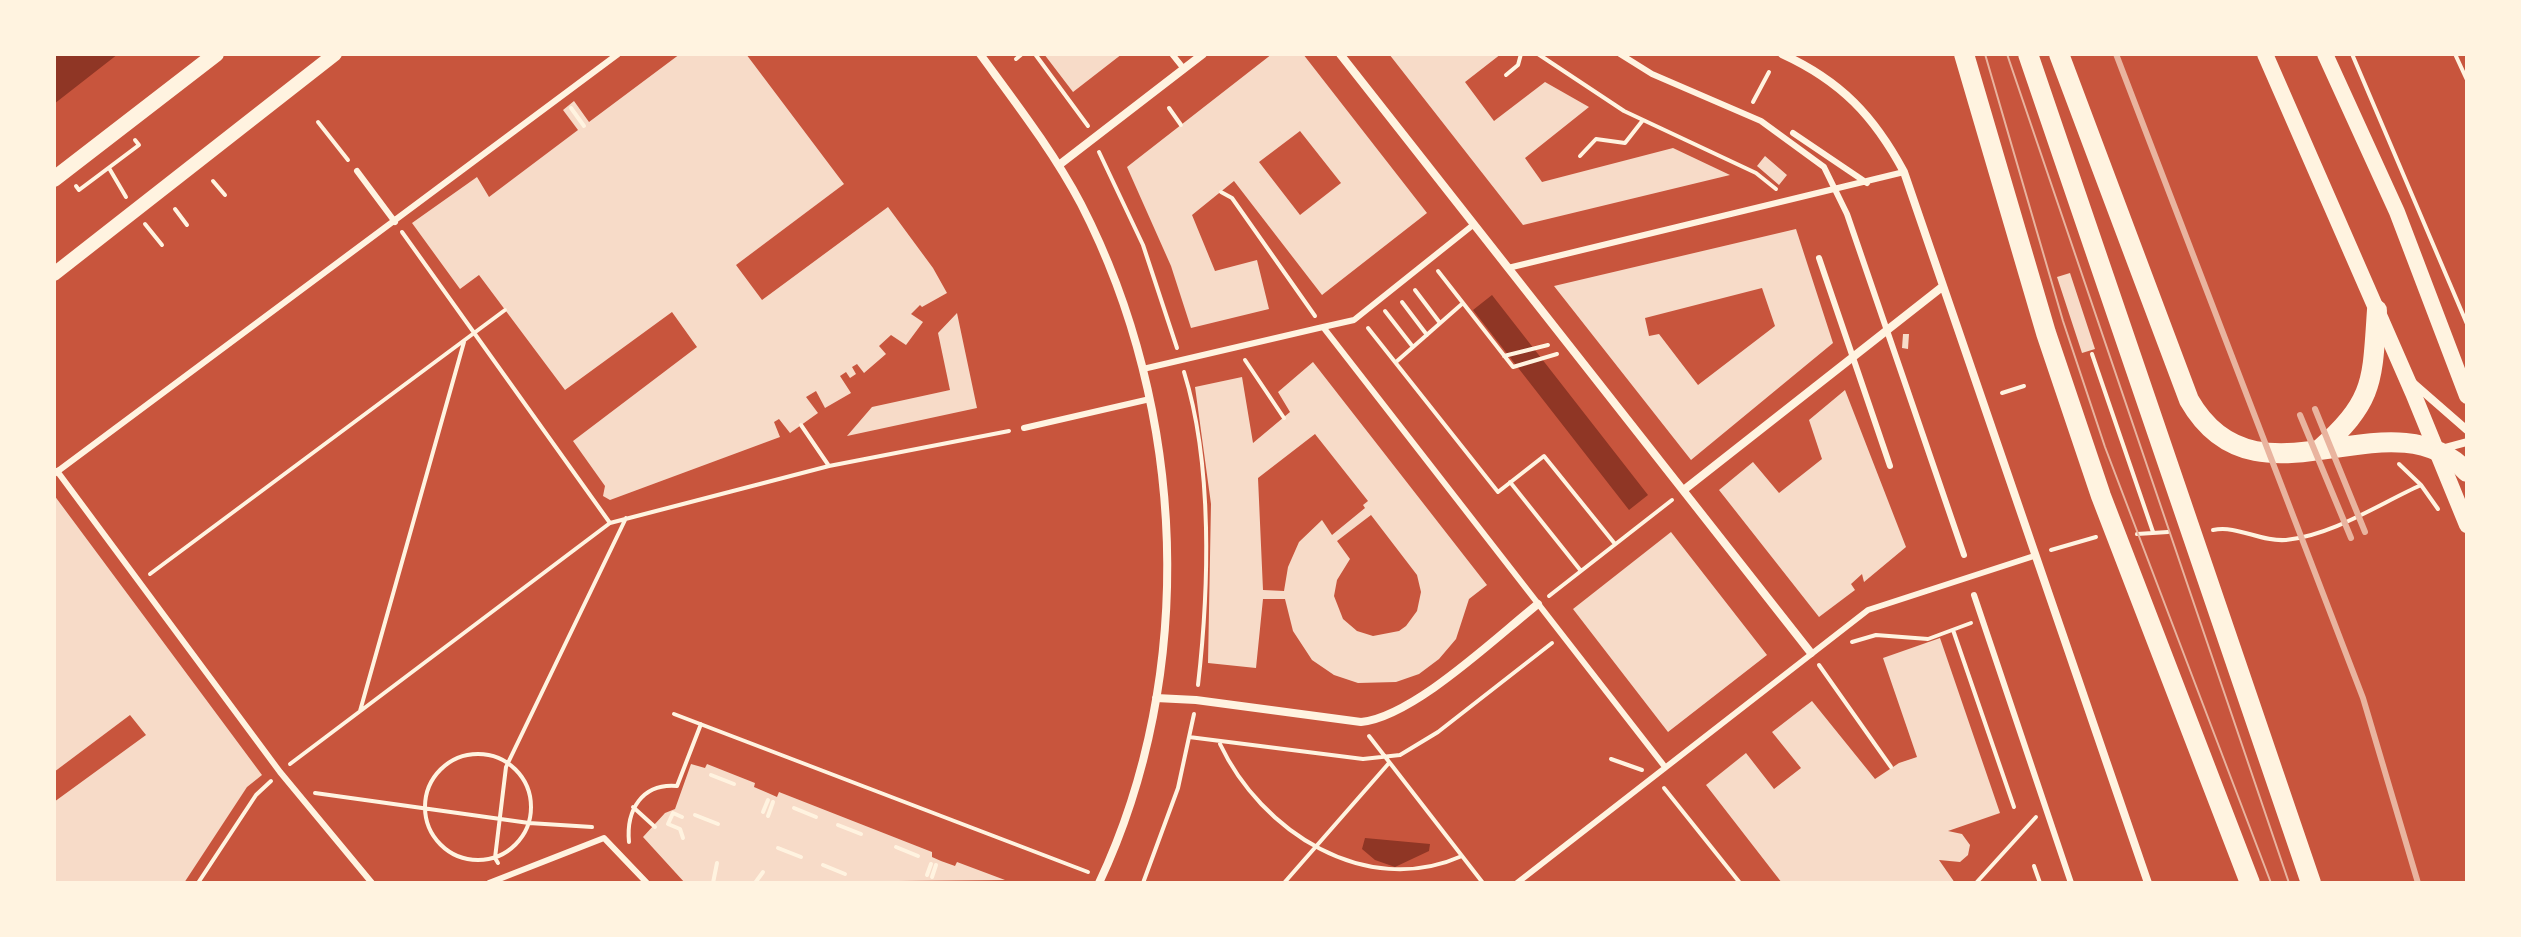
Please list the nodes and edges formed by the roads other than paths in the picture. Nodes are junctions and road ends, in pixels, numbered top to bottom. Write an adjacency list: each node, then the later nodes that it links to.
1 (216, 54): 20 (main road)
2 (335, 54): 27 (street)
3 (618, 54): 23 (lane)
4 (980, 54): 17 (street)
5 (1172, 54): 15 (lane)
6 (1203, 54): 15 (street)
7 (1340, 54): 24 (street)
8 (1620, 54): 22 (lane)
9 (1782, 54): 19 (street)
10 (1964, 54): 62 (main road)
11 (2028, 54): 63 (main road)
12 (2059, 54): 40 (main road)
13 (2265, 54): 29 (main road)
14 (2325, 54): 35 (main road)
15 (1184, 69): 17 (street)
16 (1793, 133): 21 (lane)
17 (1059, 165): 33 (street)
18 (357, 171): 23 (lane)
19 (1904, 172): 21 (lane); 28 (street)
20 (54, 179)
21 (1867, 183): 22 (lane)
22 (1838, 189): 26 (lane); 31 (lane)
23 (395, 222): 43 (lane)
24 (1473, 225): 26 (street); 30 (lane)
25 (1819, 258): 32 (lane)
26 (1507, 268): 45 (street)
27 (54, 274)
28 (1942, 287): 31 (street); 48 (street)
29 (2377, 310): 34 (main road); 40 (main road)
30 (1323, 327): 33 (lane); 50 (lane)
31 (1885, 332): 32 (street); 47 (lane)
32 (1852, 358): 42 (lane); 45 (street)
33 (1143, 369): 36 (street)
34 (2406, 376): 38 (street); 41 (main road)
35 (2467, 396)
36 (1150, 399): 37 (lane); 52 (street)
37 (1024, 428)
38 (2467, 430)
39 (2467, 442): 41 (street)
40 (2319, 450): 41 (main road)
41 (2436, 451): 44 (main road); 46 (main road)
42 (1890, 466)
43 (56, 472): 55 (lane)
44 (2467, 472)
45 (1685, 489): 51 (street)
46 (2467, 525)
47 (1964, 555)
48 (2034, 556): 51 (lane); 61 (street)
49 (1974, 595): 60 (lane)
50 (1538, 604): 52 (street); 53 (lane)
51 (1811, 653): 53 (lane)
52 (1156, 698): 54 (street)
53 (1665, 767): 59 (lane)
54 (1100, 880): 58 (street)
55 (372, 883)
56 (489, 883): 57 (lane)
57 (647, 883)
58 (1114, 883)
59 (1517, 883)
60 (2071, 883)
61 (2148, 883)
62 (2250, 883)
63 (2311, 883)

